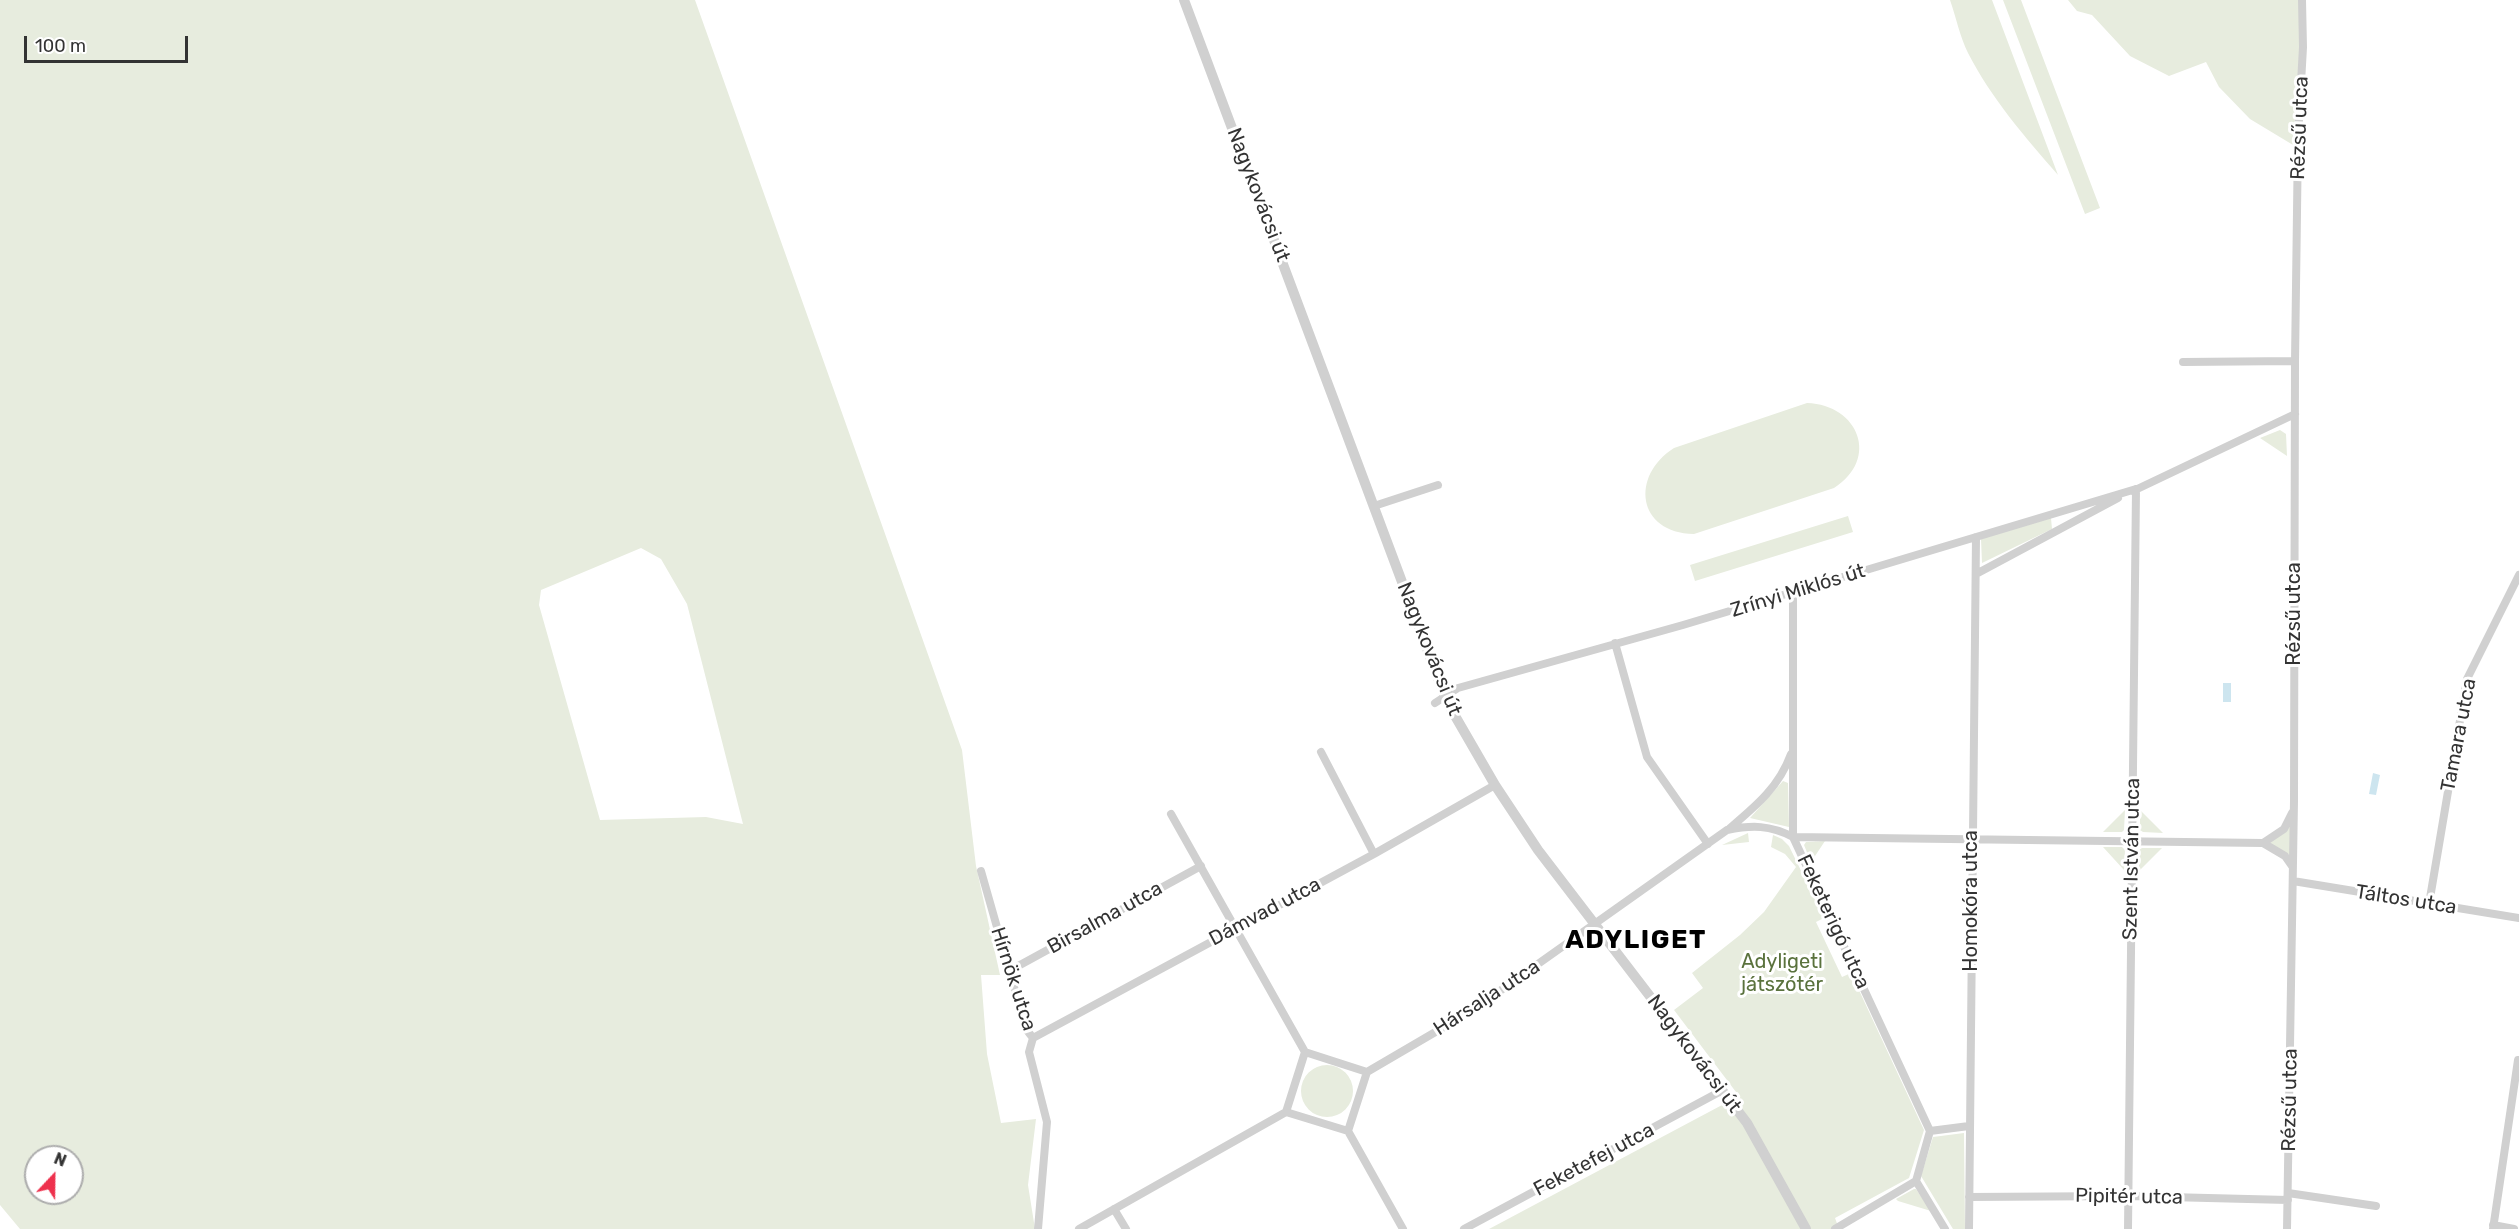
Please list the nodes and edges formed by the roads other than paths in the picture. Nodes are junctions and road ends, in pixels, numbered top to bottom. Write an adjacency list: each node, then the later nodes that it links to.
1 (1184, 0): 8 (street, Nagykovácsi út)
2 (2302, 0): 3 (street, Rézsű utca)
3 (2295, 361): 4 (street); 5 (street, Rézsű utca)
4 (2183, 362)
5 (2295, 414): 7 (street, Zrínyi Miklós út); 18 (street, Rézsű utca)
6 (1438, 485): 8 (street)
7 (2136, 489): 9 (street, Zrínyi Miklós út); 10 (street, Zrínyi Miklós út); 23 (street, Szent István utca)
8 (1374, 506): 14 (street, Nagykovácsi út)
9 (1976, 537): 10 (street, Homokóra utca); 12 (street, Zrínyi Miklós út)
10 (1976, 574): 22 (street, Homokóra utca)
11 (2519, 575): 31 (street, Tamara utca)
12 (1793, 592): 13 (street, Zrínyi Miklós út); 15 (street, Feketerigó utca)
13 (1615, 643): 14 (street, Zrínyi Miklós út); 25 (street)
14 (1440, 700): 17 (street, Nagykovácsi út)
15 (1793, 750): 20 (street, Hársalja utca); 21 (street, Feketerigó utca)
16 (1321, 752): 26 (street)
17 (1495, 785): 26 (street, Dámvad utca); 33 (street, Nagykovácsi út)
18 (2294, 801): 24 (street); 28 (street, Rézsű utca)
19 (1171, 814): 27 (street)
20 (1727, 830): 21 (street); 25 (street, Hársalja utca)
21 (1793, 837): 22 (street); 44 (street, Feketerigó utca)
22 (1971, 839): 23 (street); 42 (street, Homokóra utca)
23 (2132, 840): 24 (street); 46 (street, Szent István utca)
24 (2262, 843): 28 (street)
25 (1708, 844): 33 (street, Hársalja utca)
26 (1374, 854): 34 (street, Dámvad utca)
27 (1201, 866): 34 (street); 35 (street, Birsalma utca)
28 (2293, 868): 30 (street, Rézsű utca)
29 (981, 871): 35 (street, Hírnök utca)
30 (2293, 881): 31 (street, Táltos utca); 47 (street, Rézsű utca)
31 (2429, 904): 32 (street, Táltos utca)
32 (2519, 918)
33 (1600, 923): 39 (street, Hársalja utca); 40 (street, Nagykovácsi út)
34 (1236, 928): 36 (street, Dámvad utca); 37 (street)
35 (1009, 971): 36 (street, Hírnök utca)
36 (1034, 1038): 52 (street, Hírnök utca)
37 (1305, 1052): 39 (street); 41 (street)
38 (2518, 1060): 51 (street)
39 (1367, 1072): 43 (street)
40 (1723, 1090): 56 (street, Feketefej utca); 57 (street, Nagykovácsi út)
41 (1286, 1112): 43 (street); 50 (street)
42 (1969, 1126): 44 (street); 48 (street, Homokóra utca)
43 (1348, 1131): 55 (street)
44 (1930, 1131): 45 (street)
45 (1916, 1180): 58 (street); 59 (street)
46 (2128, 1196): 47 (street, Pipitér utca); 48 (street, Pipitér utca); 61 (street, Szent István utca)
47 (2288, 1196): 49 (street, Pipitér utca); 62 (street, Rézsű utca)
48 (1969, 1197): 60 (street, Homokóra utca)
49 (2376, 1206)
50 (1114, 1209): 53 (street); 54 (street)
51 (2493, 1227): 63 (street)
52 (1038, 1229)
53 (1079, 1229)
54 (1126, 1229)
55 (1404, 1229)
56 (1464, 1229)
57 (1806, 1229)
58 (1835, 1229)
59 (1946, 1229)
60 (1969, 1229)
61 (2127, 1229)
62 (2287, 1229)
63 (2514, 1229)

